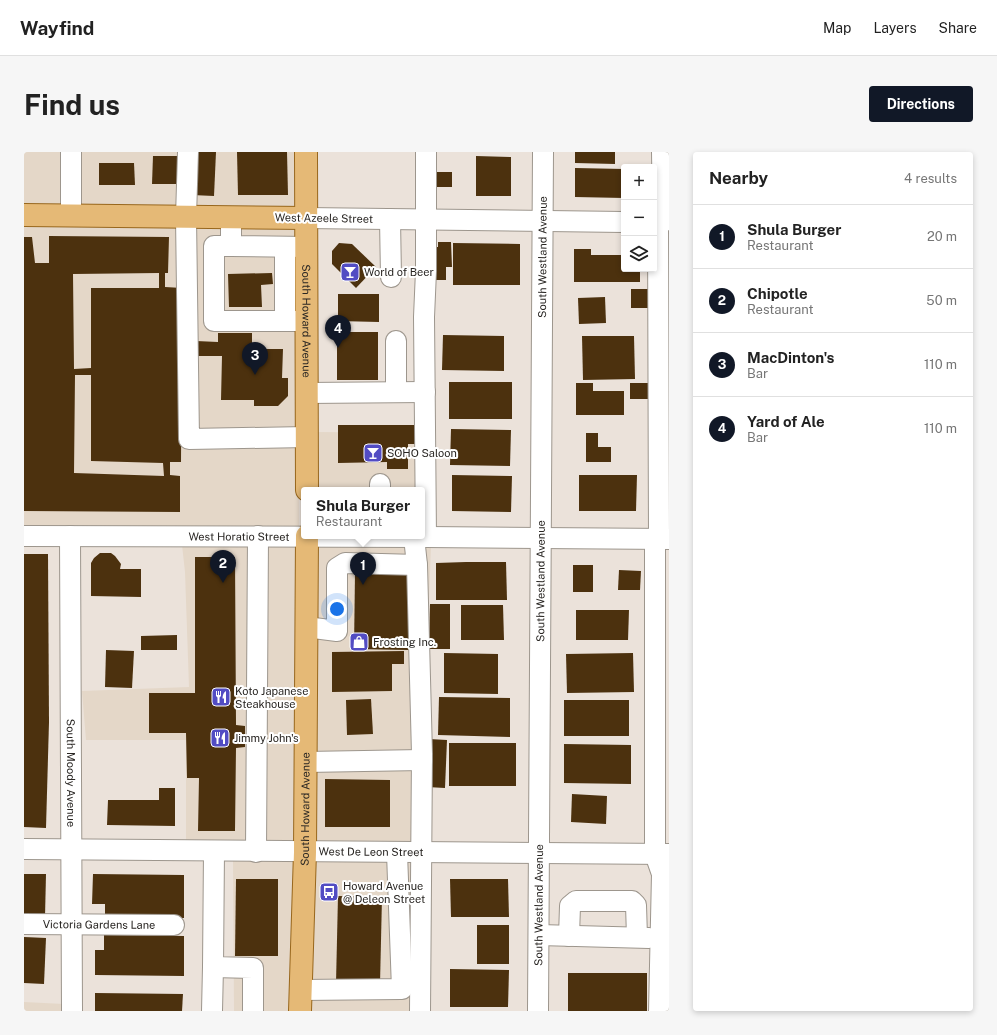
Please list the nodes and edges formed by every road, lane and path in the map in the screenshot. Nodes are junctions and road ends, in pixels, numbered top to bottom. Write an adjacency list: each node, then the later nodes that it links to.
1 (71, 152): 8 (street)
2 (188, 152): 9 (street)
3 (306, 152): 11 (main road, South Howard Avenue)
4 (426, 152): 13 (street)
5 (543, 152): 14 (street, South Westland Avenue)
6 (662, 152): 16 (street)
7 (24, 215): 8 (main road, West Azeele Street)
8 (71, 216): 9 (main road, West Azeele Street)
9 (186, 217): 10 (main road, West Azeele Street); 25 (street)
10 (231, 217): 11 (main road, West Azeele Street); 17 (street)
11 (306, 218): 12 (street, West Azeele Street); 18 (main road, South Howard Avenue)
12 (390, 219): 13 (street, West Azeele Street); 19 (street)
13 (426, 220): 14 (street, West Azeele Street); 23 (street)
14 (542, 221): 15 (street, West Azeele Street); 33 (street, South Westland Avenue)
15 (621, 222)
16 (661, 222): 36 (street)
17 (231, 246): 18 (street); 20 (street)
18 (296, 247): 20 (main road, South Howard Avenue)
19 (391, 277)
20 (296, 321): 24 (main road, South Howard Avenue)
21 (396, 341): 22 (street)
22 (396, 392): 23 (street); 24 (street)
23 (425, 392): 27 (street)
24 (306, 393): 25 (main road, South Howard Avenue)
25 (307, 437): 26 (main road, South Howard Avenue)
26 (307, 487)
27 (422, 487)
28 (24, 536): 29 (street, West Horatio Street)
29 (70, 536): 30 (street, West Horatio Street); 42 (street, South Moody Avenue)
30 (258, 536): 31 (street, West Horatio Street); 44 (street)
31 (301, 536)
32 (425, 537): 33 (street, West Horatio Street)
33 (540, 538): 36 (street, West Horatio Street); 48 (street, South Westland Avenue)
34 (307, 539): 38 (main road, South Howard Avenue)
35 (420, 539): 37 (street)
36 (661, 539): 49 (street)
37 (417, 565): 38 (street); 39 (street)
38 (306, 627): 40 (main road, South Howard Avenue)
39 (422, 760): 40 (street); 47 (street)
40 (306, 762): 45 (main road, South Howard Avenue)
41 (24, 849): 42 (street, West De Leon Street)
42 (72, 850): 43 (street, West De Leon Street); 51 (street, South Moody Avenue)
43 (214, 851): 44 (street, West De Leon Street); 57 (street)
44 (256, 852): 45 (street, West De Leon Street)
45 (305, 852): 46 (street, West De Leon Street); 58 (main road, South Howard Avenue)
46 (397, 852): 47 (street, West De Leon Street); 58 (street)
47 (422, 852): 48 (street, West De Leon Street); 62 (street)
48 (540, 853): 49 (street, West De Leon Street); 53 (street, South Westland Avenue)
49 (662, 854): 56 (street)
50 (24, 924): 51 (street, Victoria Gardens Lane)
51 (72, 925): 52 (street, Victoria Gardens Lane); 59 (street, South Moody Avenue)
52 (174, 925)
53 (539, 935): 54 (street); 63 (street, South Westland Avenue)
54 (569, 936): 55 (street); 55 (street)
55 (637, 937): 56 (street)
56 (660, 938): 64 (street)
57 (213, 966): 60 (street); 61 (street)
58 (301, 1001)
59 (72, 1011)
60 (212, 1011)
61 (253, 1011)
62 (420, 1011)
63 (538, 1011)
64 (659, 1011)

